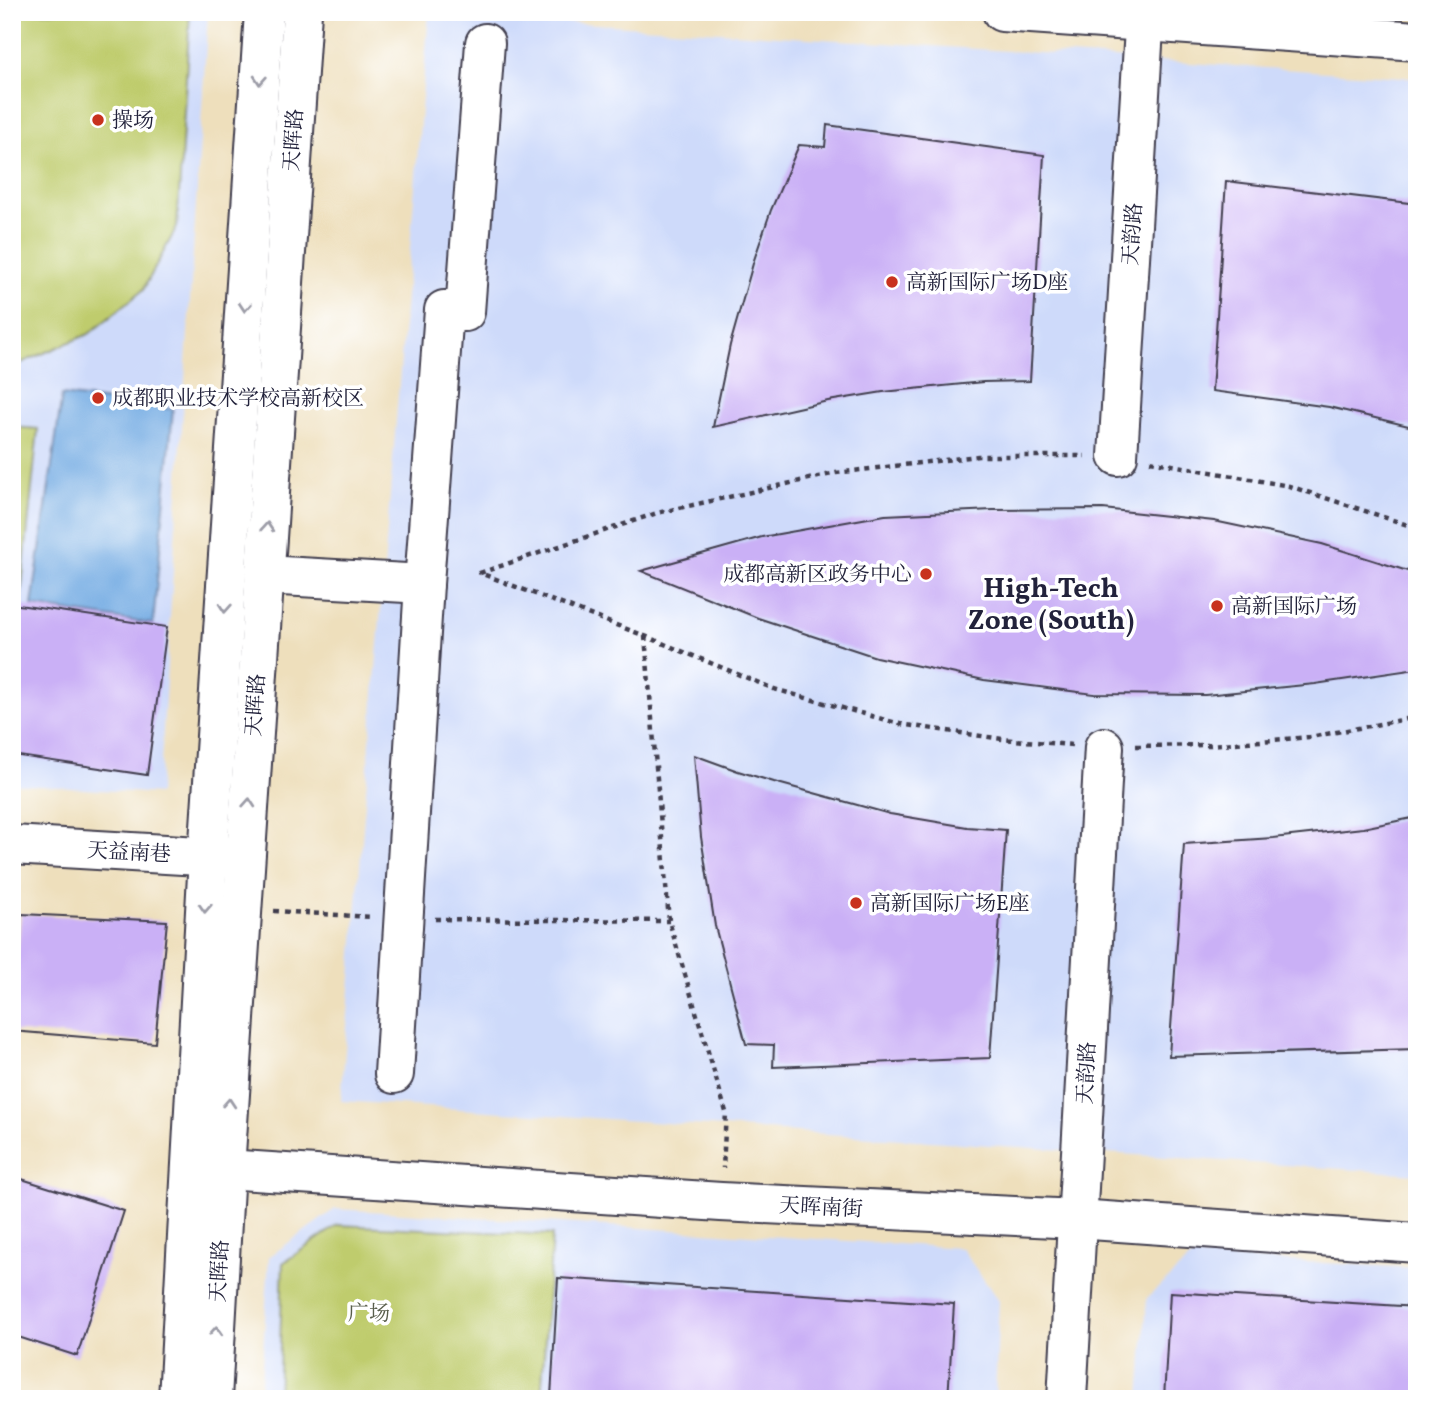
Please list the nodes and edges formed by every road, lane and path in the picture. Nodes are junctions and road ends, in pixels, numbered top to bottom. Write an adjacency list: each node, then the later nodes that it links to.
1 (264, 12): 15 (street, 天晖路, one-way to 15)
2 (302, 12): 9 (street, 天晖路, one-way to 2)
3 (1002, 12): 4 (street)
4 (1145, 17): 5 (street); 7 (street, 天韵路)
5 (1417, 41)
6 (485, 43): 10 (street)
7 (1118, 456): 8 (path); 11 (path)
8 (1417, 527)
9 (264, 575): 10 (street); 15 (street, 天晖路, one-way to 9)
10 (425, 584): 17 (street)
11 (645, 636): 13 (path); 18 (path)
12 (1417, 717): 13 (path)
13 (1104, 747): 22 (street, 天韵路)
14 (12, 845): 15 (street, 天益南巷)
15 (227, 858): 16 (street, 天晖路); 24 (street, 天晖路, one-way to 24)
16 (242, 909): 17 (path); 20 (street, 天晖路, one-way to 16)
17 (402, 919): 18 (path); 19 (street)
18 (669, 921): 21 (path)
19 (394, 1074)
20 (225, 1169): 21 (street, 天晖南街); 25 (street, 天晖路, one-way to 20)
21 (721, 1202): 22 (street, 天晖南街)
22 (1077, 1219): 23 (street, 天晖南街); 26 (street, 天韵路)
23 (1417, 1243)
24 (178, 1399)
25 (212, 1399)
26 (1067, 1399)

